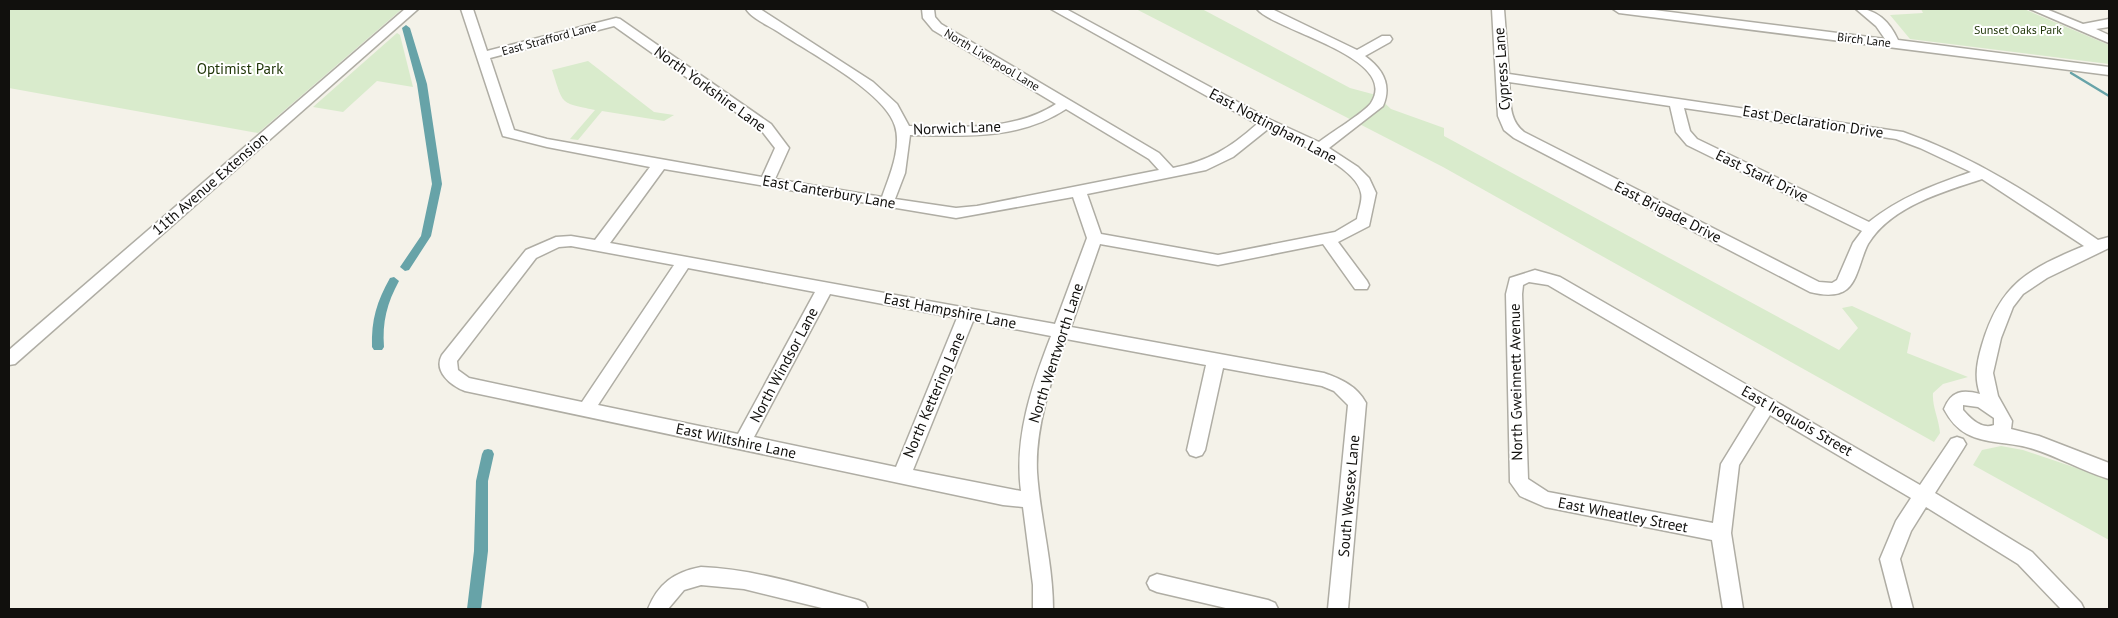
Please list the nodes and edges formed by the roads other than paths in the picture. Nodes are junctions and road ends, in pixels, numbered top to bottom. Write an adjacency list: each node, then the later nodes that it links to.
1 (412, 9): 45 (street, 11th Avenue Extension)
2 (467, 9): 19 (street, East Canterbury Lane)
3 (623, 9): 12 (street)
4 (752, 9): 26 (street)
5 (928, 9): 23 (street, North Liverpool Lane)
6 (1057, 9): 24 (street, East Nottingham Lane)
7 (1263, 9): 18 (street)
8 (1498, 9): 21 (street, Cypress Lane)
9 (1619, 9): 17 (street, Birch Lane)
10 (1862, 9): 17 (street)
11 (2036, 9): 14 (street)
12 (616, 22): 19 (street, East Strafford Lane); 31 (street, North Yorkshire Lane)
13 (2109, 23): 14 (street)
14 (2082, 28): 16 (street)
15 (1386, 39): 18 (street)
16 (2109, 39)
17 (1893, 44): 20 (street, Birch Lane)
18 (1357, 55): 27 (street)
19 (483, 56): 28 (street, East Canterbury Lane)
20 (2109, 71)
21 (1502, 77): 22 (street, East Declaration Drive); 25 (street, Cypress Lane)
22 (1676, 102): 29 (street, East Declaration Drive); 34 (street, East Stark Drive)
23 (1065, 104): 26 (street, Norwich Lane); 30 (street, North Liverpool Lane)
24 (1266, 122): 27 (street, East Nottingham Lane); 30 (street, East Canterbury Lane)
25 (1509, 127): 34 (street, East Brigade Drive)
26 (903, 130): 33 (street)
27 (1320, 148): 36 (street, East Nottingham Lane)
28 (660, 164): 31 (street, East Canterbury Lane); 38 (street)
29 (1984, 173): 34 (street); 37 (street, East Declaration Drive)
30 (1172, 174): 32 (street, East Canterbury Lane)
31 (767, 181): 33 (street, East Canterbury Lane)
32 (1079, 192): 33 (street, East Canterbury Lane); 35 (street)
33 (887, 202)
34 (1872, 229)
35 (1096, 238): 36 (street, East Nottingham Lane); 44 (street, North Wentworth Lane)
36 (1327, 238): 41 (street)
37 (2103, 245): 48 (street)
38 (599, 246): 39 (street, East Hampshire Lane); 47 (street, East Hampshire Lane)
39 (685, 262): 42 (street, East Hampshire Lane); 52 (street)
40 (1527, 275): 50 (street, East Iroquois Street); 59 (street, North Gweinnett Avenue)
41 (1361, 286)
42 (825, 288): 43 (street, East Hampshire Lane); 54 (street, North Windsor Lane)
43 (967, 315): 44 (street, East Hampshire Lane); 58 (street, North Kettering Lane)
44 (1060, 332): 46 (street, East Hampshire Lane); 61 (street, North Wentworth Lane)
45 (9, 359)
46 (1216, 360): 49 (street, East Hampshire Lane); 56 (street)
47 (448, 369): 52 (street, East Wiltshire Lane)
48 (1985, 379): 51 (street); 53 (street)
49 (1343, 388): 69 (street, South Wessex Lane)
50 (1767, 404): 60 (street, East Iroquois Street); 62 (street)
51 (1958, 406): 53 (street); 53 (street); 55 (street)
52 (586, 409): 54 (street, East Wiltshire Lane)
53 (1994, 423): 55 (street); 57 (street)
54 (742, 443): 58 (street, East Wiltshire Lane)
55 (1957, 444): 60 (street)
56 (1196, 450)
57 (2109, 471)
58 (901, 476): 61 (street, East Wiltshire Lane)
59 (1527, 490): 62 (street, East Wheatley Street)
60 (1924, 496): 71 (street); 72 (street, East Iroquois Street)
61 (1032, 500): 67 (street, North Wentworth Lane)
62 (1721, 534): 70 (street)
63 (1157, 583): 68 (street)
64 (817, 604): 65 (street); 66 (street)
65 (658, 609)
66 (858, 609)
67 (1043, 609)
68 (1268, 609)
69 (1338, 609)
70 (1733, 609)
71 (1903, 609)
72 (2074, 609)

